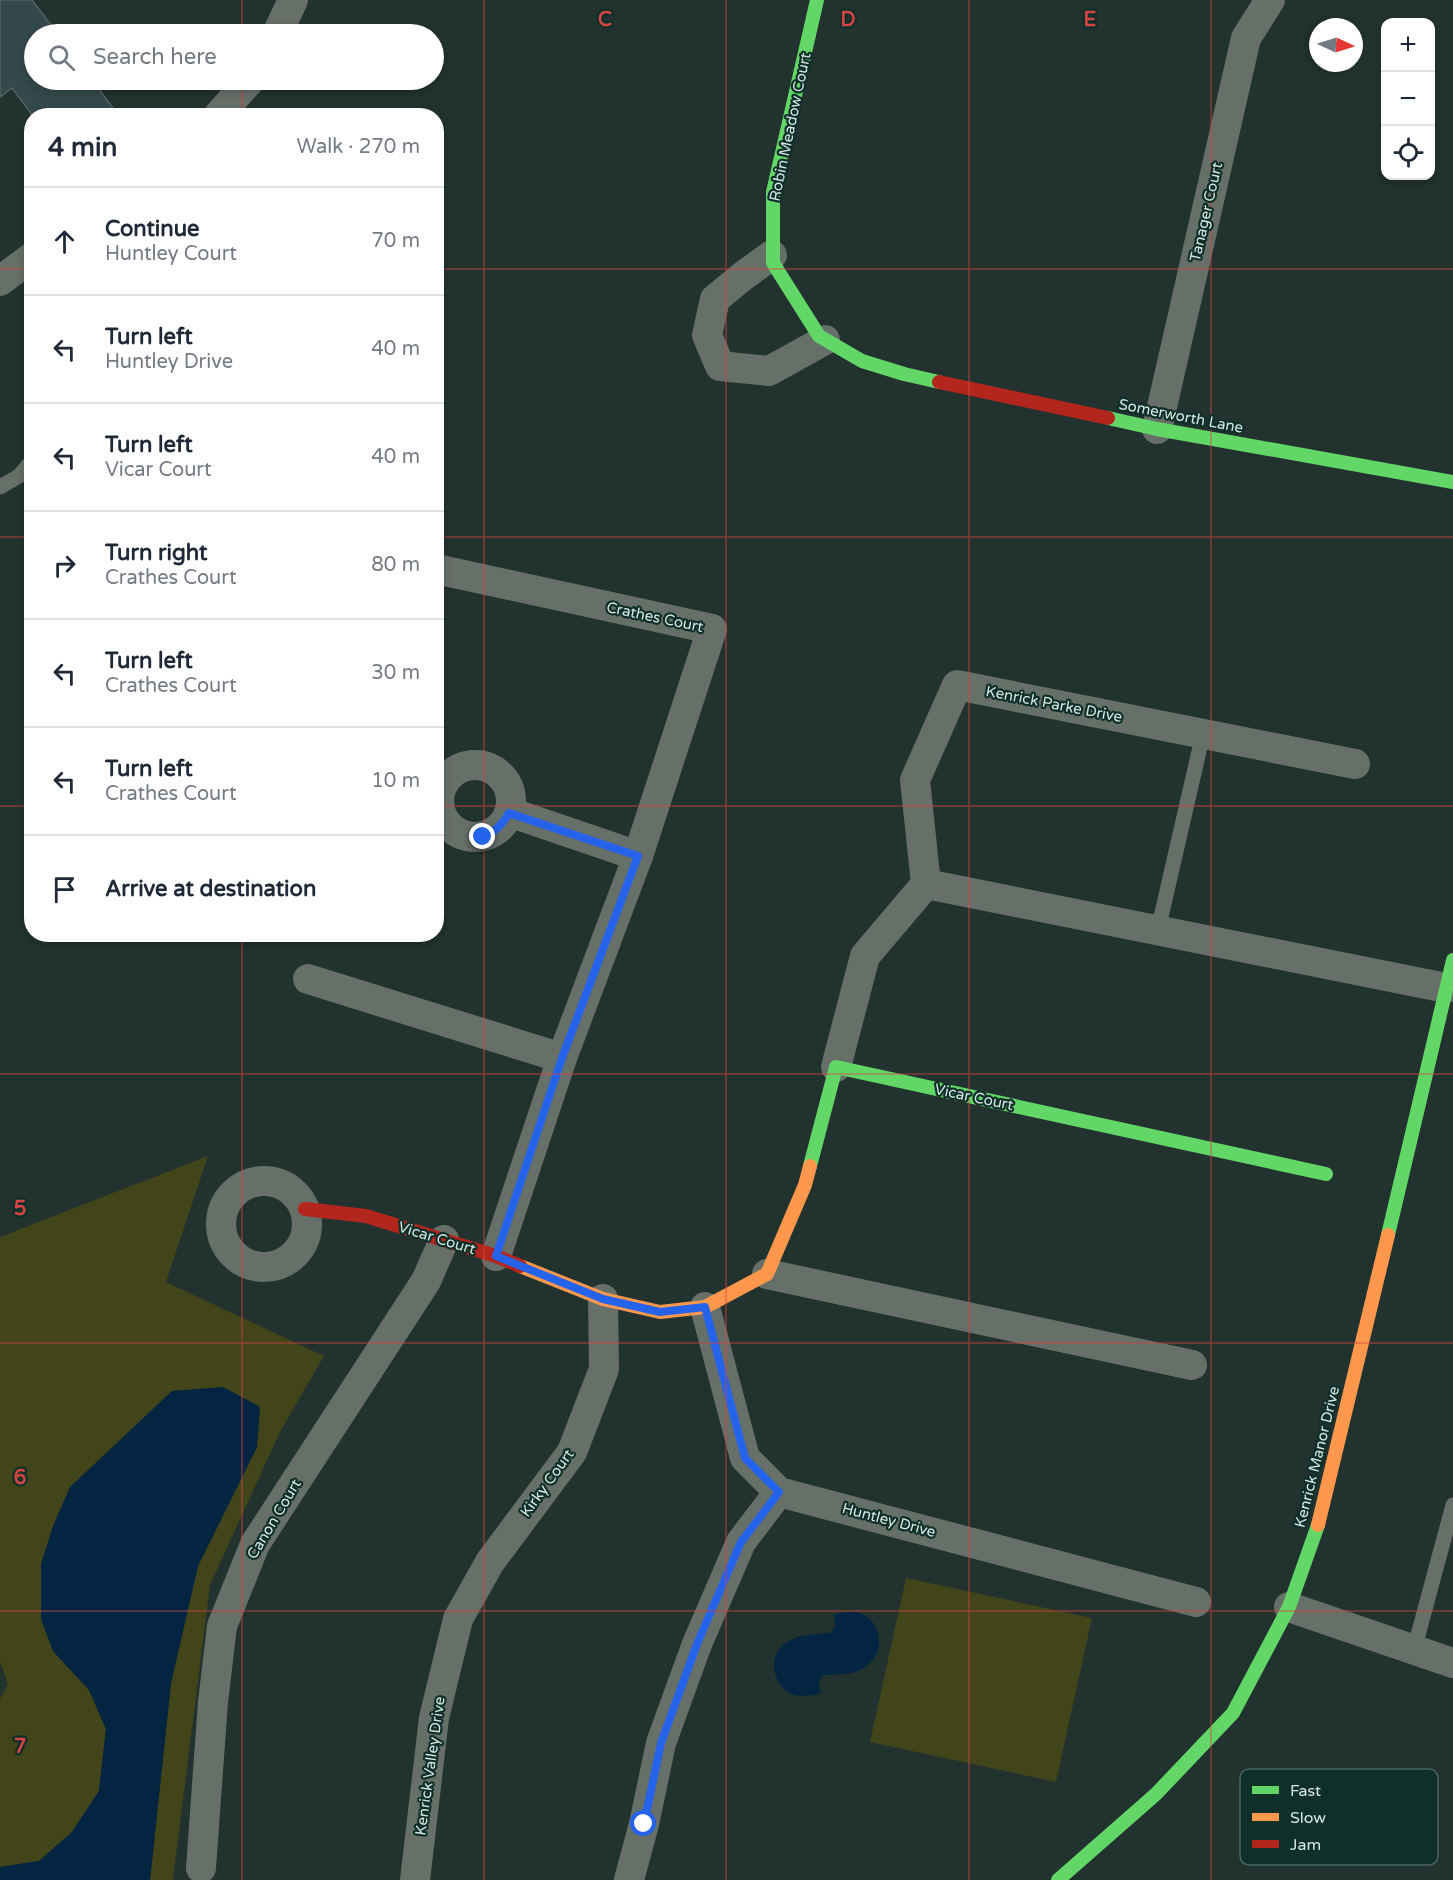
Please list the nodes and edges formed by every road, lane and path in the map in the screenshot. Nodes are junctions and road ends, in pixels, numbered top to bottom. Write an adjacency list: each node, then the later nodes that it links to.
1 (293, 0): 4 (street)
2 (817, 0): 7 (street, Robin Meadow Court)
3 (1270, 0): 12 (street, Tanager Court)
4 (282, 24)
5 (241, 90): 6 (street)
6 (226, 108)
7 (772, 255): 10 (street, Robin Meadow Court); 10 (street)
8 (24, 263): 9 (street)
9 (0, 281)
10 (825, 340): 11 (street, Robin Meadow Court)
11 (904, 374): 12 (street, Somerworth Lane)
12 (1157, 429): 14 (street, Somerworth Lane)
13 (24, 471): 15 (lane)
14 (1453, 482)
15 (0, 488)
16 (444, 571): 20 (street, Crathes Court)
17 (1203, 734): 18 (street, Kenrick Parke Drive); 21 (street, Kenrick Parke Drive); 22 (lane)
18 (1355, 764)
19 (509, 813): 20 (street)
20 (638, 856): 25 (street, Crathes Court)
21 (926, 884): 22 (street); 26 (street)
22 (1158, 930): 24 (street)
23 (308, 979): 25 (street)
24 (1451, 982): 39 (street, Kenrick Manor Drive)
25 (562, 1058): 30 (street, Crathes Court)
26 (836, 1067): 27 (street, Vicar Court); 31 (street)
27 (1326, 1174)
28 (305, 1209): 29 (street, Vicar Court)
29 (444, 1240): 30 (street, Vicar Court); 43 (street, Canon Court)
30 (496, 1256): 32 (street, Vicar Court)
31 (767, 1274): 33 (street, Vicar Court); 34 (street)
32 (603, 1299): 33 (street, Vicar Court); 40 (street, Kirky Court)
33 (705, 1307): 35 (street)
34 (1192, 1365)
35 (779, 1492): 38 (street, Huntley Drive); 45 (street)
36 (1453, 1505): 37 (lane)
37 (1451, 1524): 41 (lane)
38 (1196, 1602)
39 (1289, 1607): 41 (street); 46 (street, Kenrick Manor Drive)
40 (458, 1618): 44 (street, Kenrick Valley Drive)
41 (1414, 1650): 42 (street)
42 (1453, 1663)
43 (201, 1868)
44 (415, 1880)
45 (629, 1880)
46 (1058, 1880)

